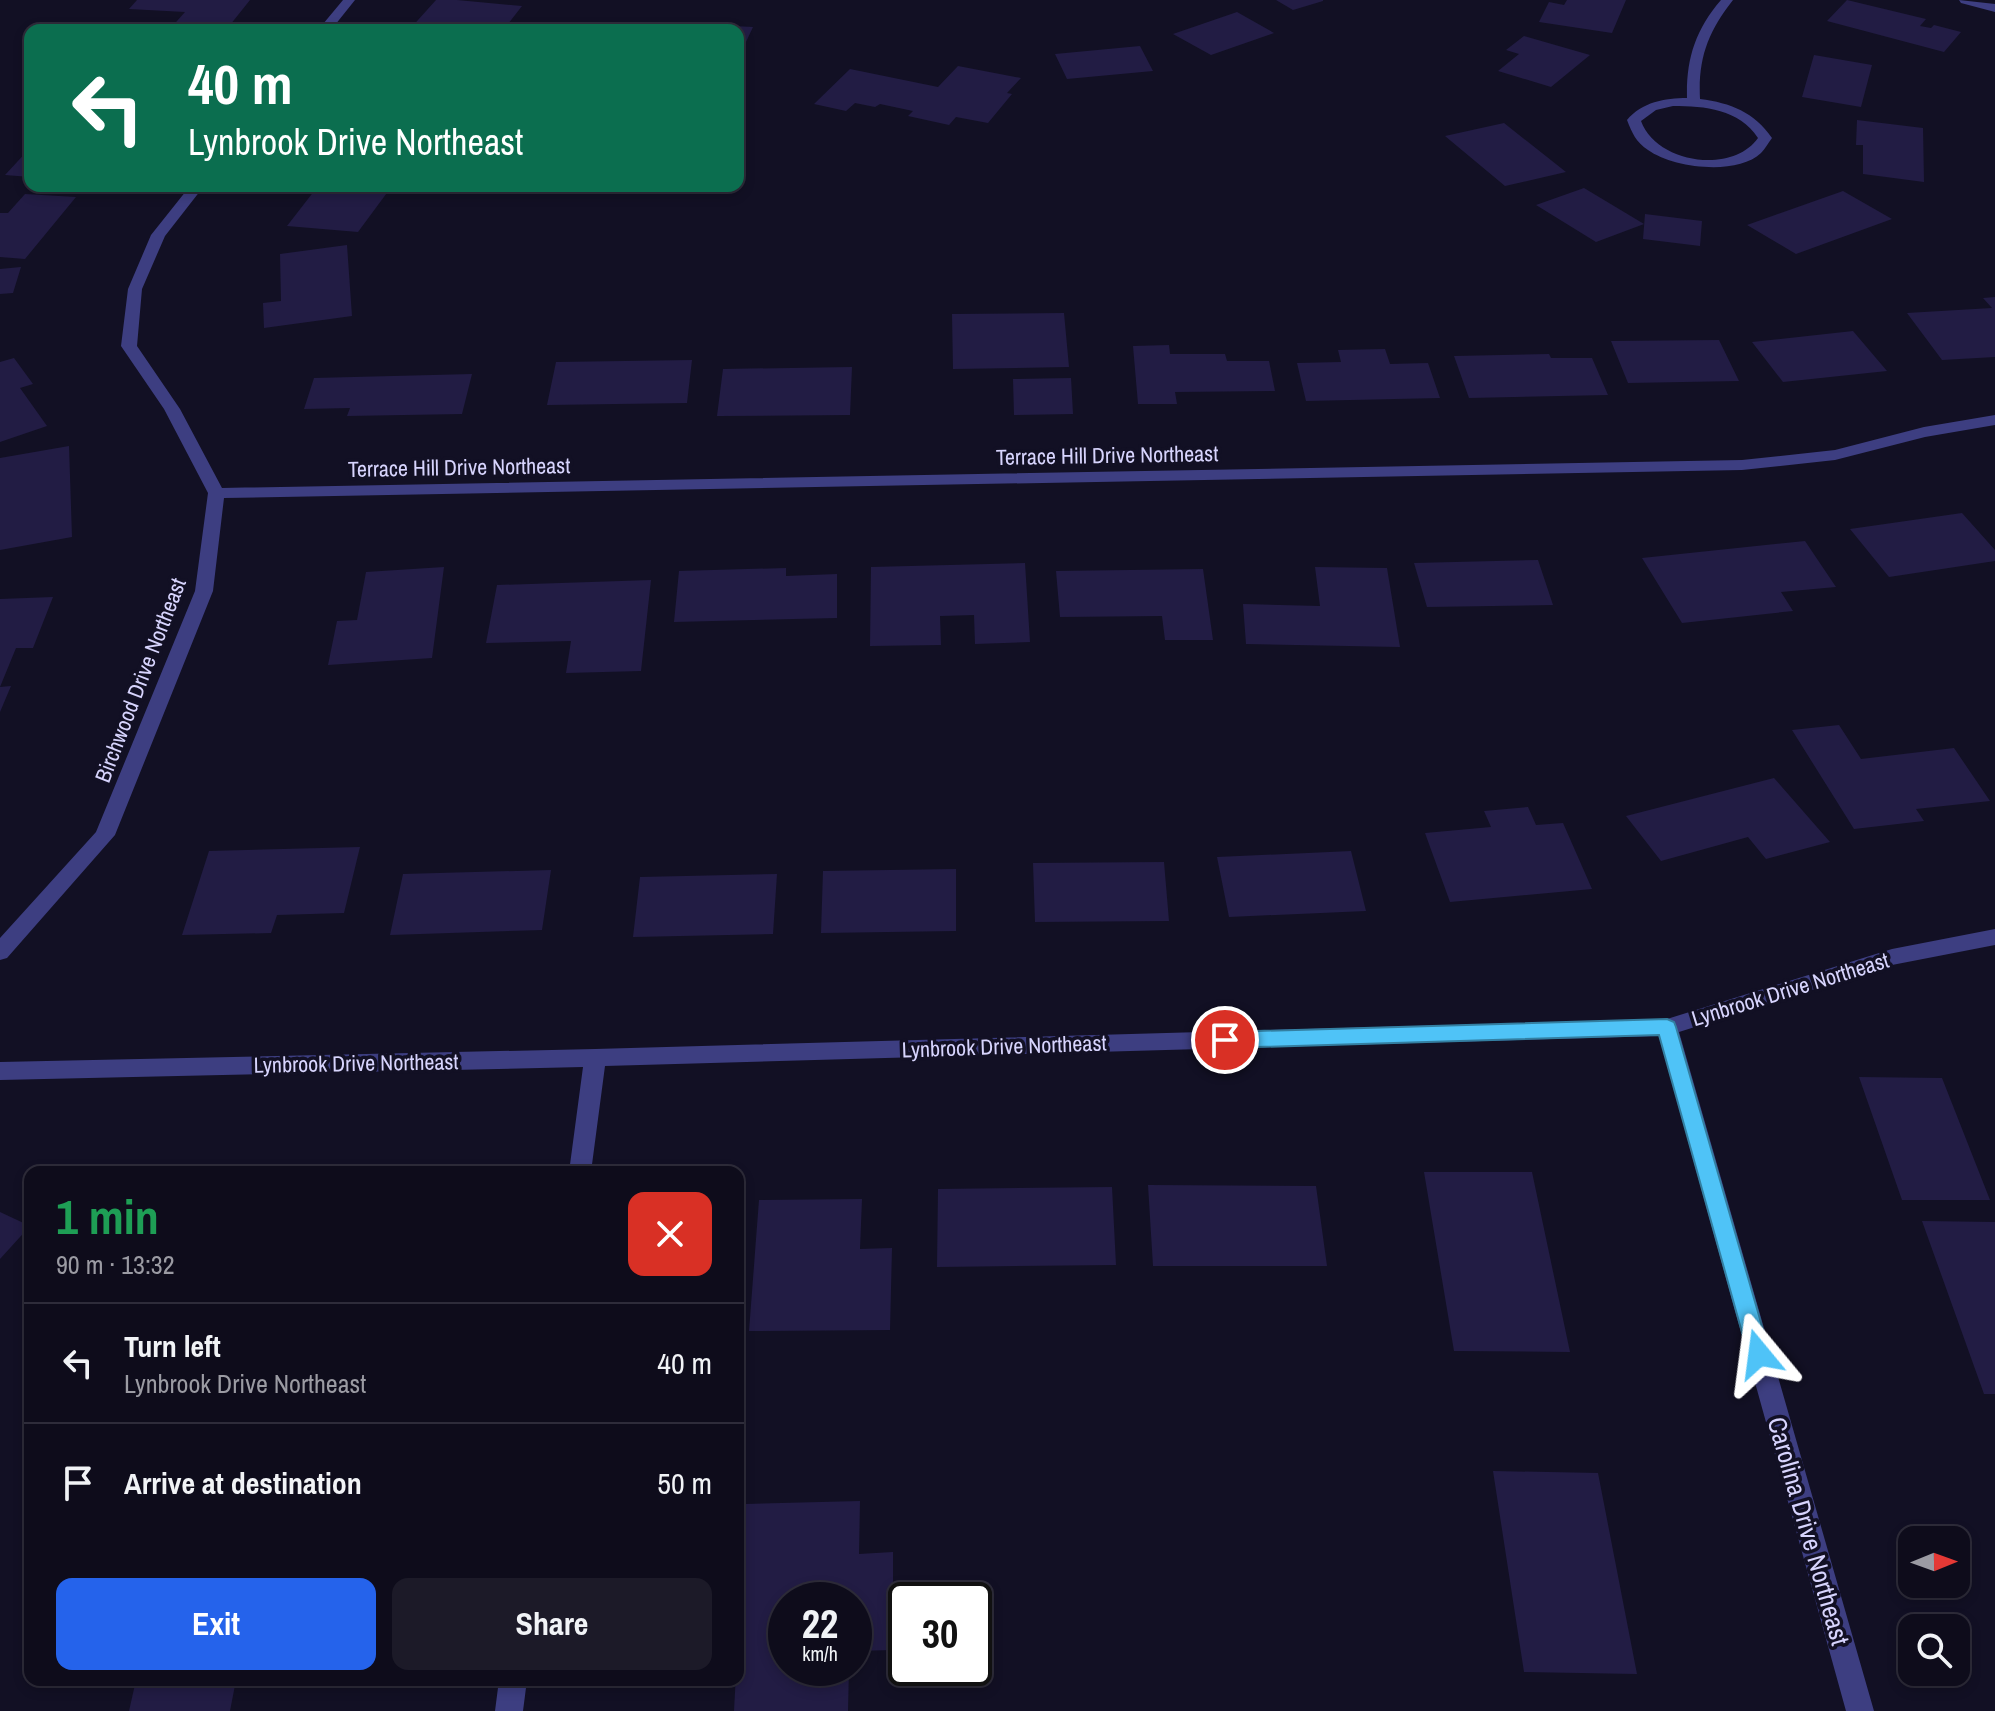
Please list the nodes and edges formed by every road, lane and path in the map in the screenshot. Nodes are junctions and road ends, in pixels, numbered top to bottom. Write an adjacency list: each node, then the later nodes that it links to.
1 (349, 0): 5 (street)
2 (1727, 0): 6 (street)
3 (1965, 0): 4 (street)
4 (1995, 8)
5 (329, 24)
6 (1694, 102): 6 (street)
7 (192, 192): 9 (street)
8 (1995, 420): 9 (street, Terrace Hill Drive Northeast)
9 (216, 493): 11 (street, Birchwood Drive Northeast)
10 (1995, 937): 12 (street, Lynbrook Drive Northeast)
11 (0, 952)
12 (1667, 1027): 13 (street, Lynbrook Drive Northeast); 18 (street, Carolina Drive Northeast)
13 (595, 1058): 14 (street, Lynbrook Drive Northeast); 15 (street)
14 (0, 1071)
15 (581, 1166)
16 (512, 1686): 17 (street)
17 (509, 1711)
18 (1860, 1711)

